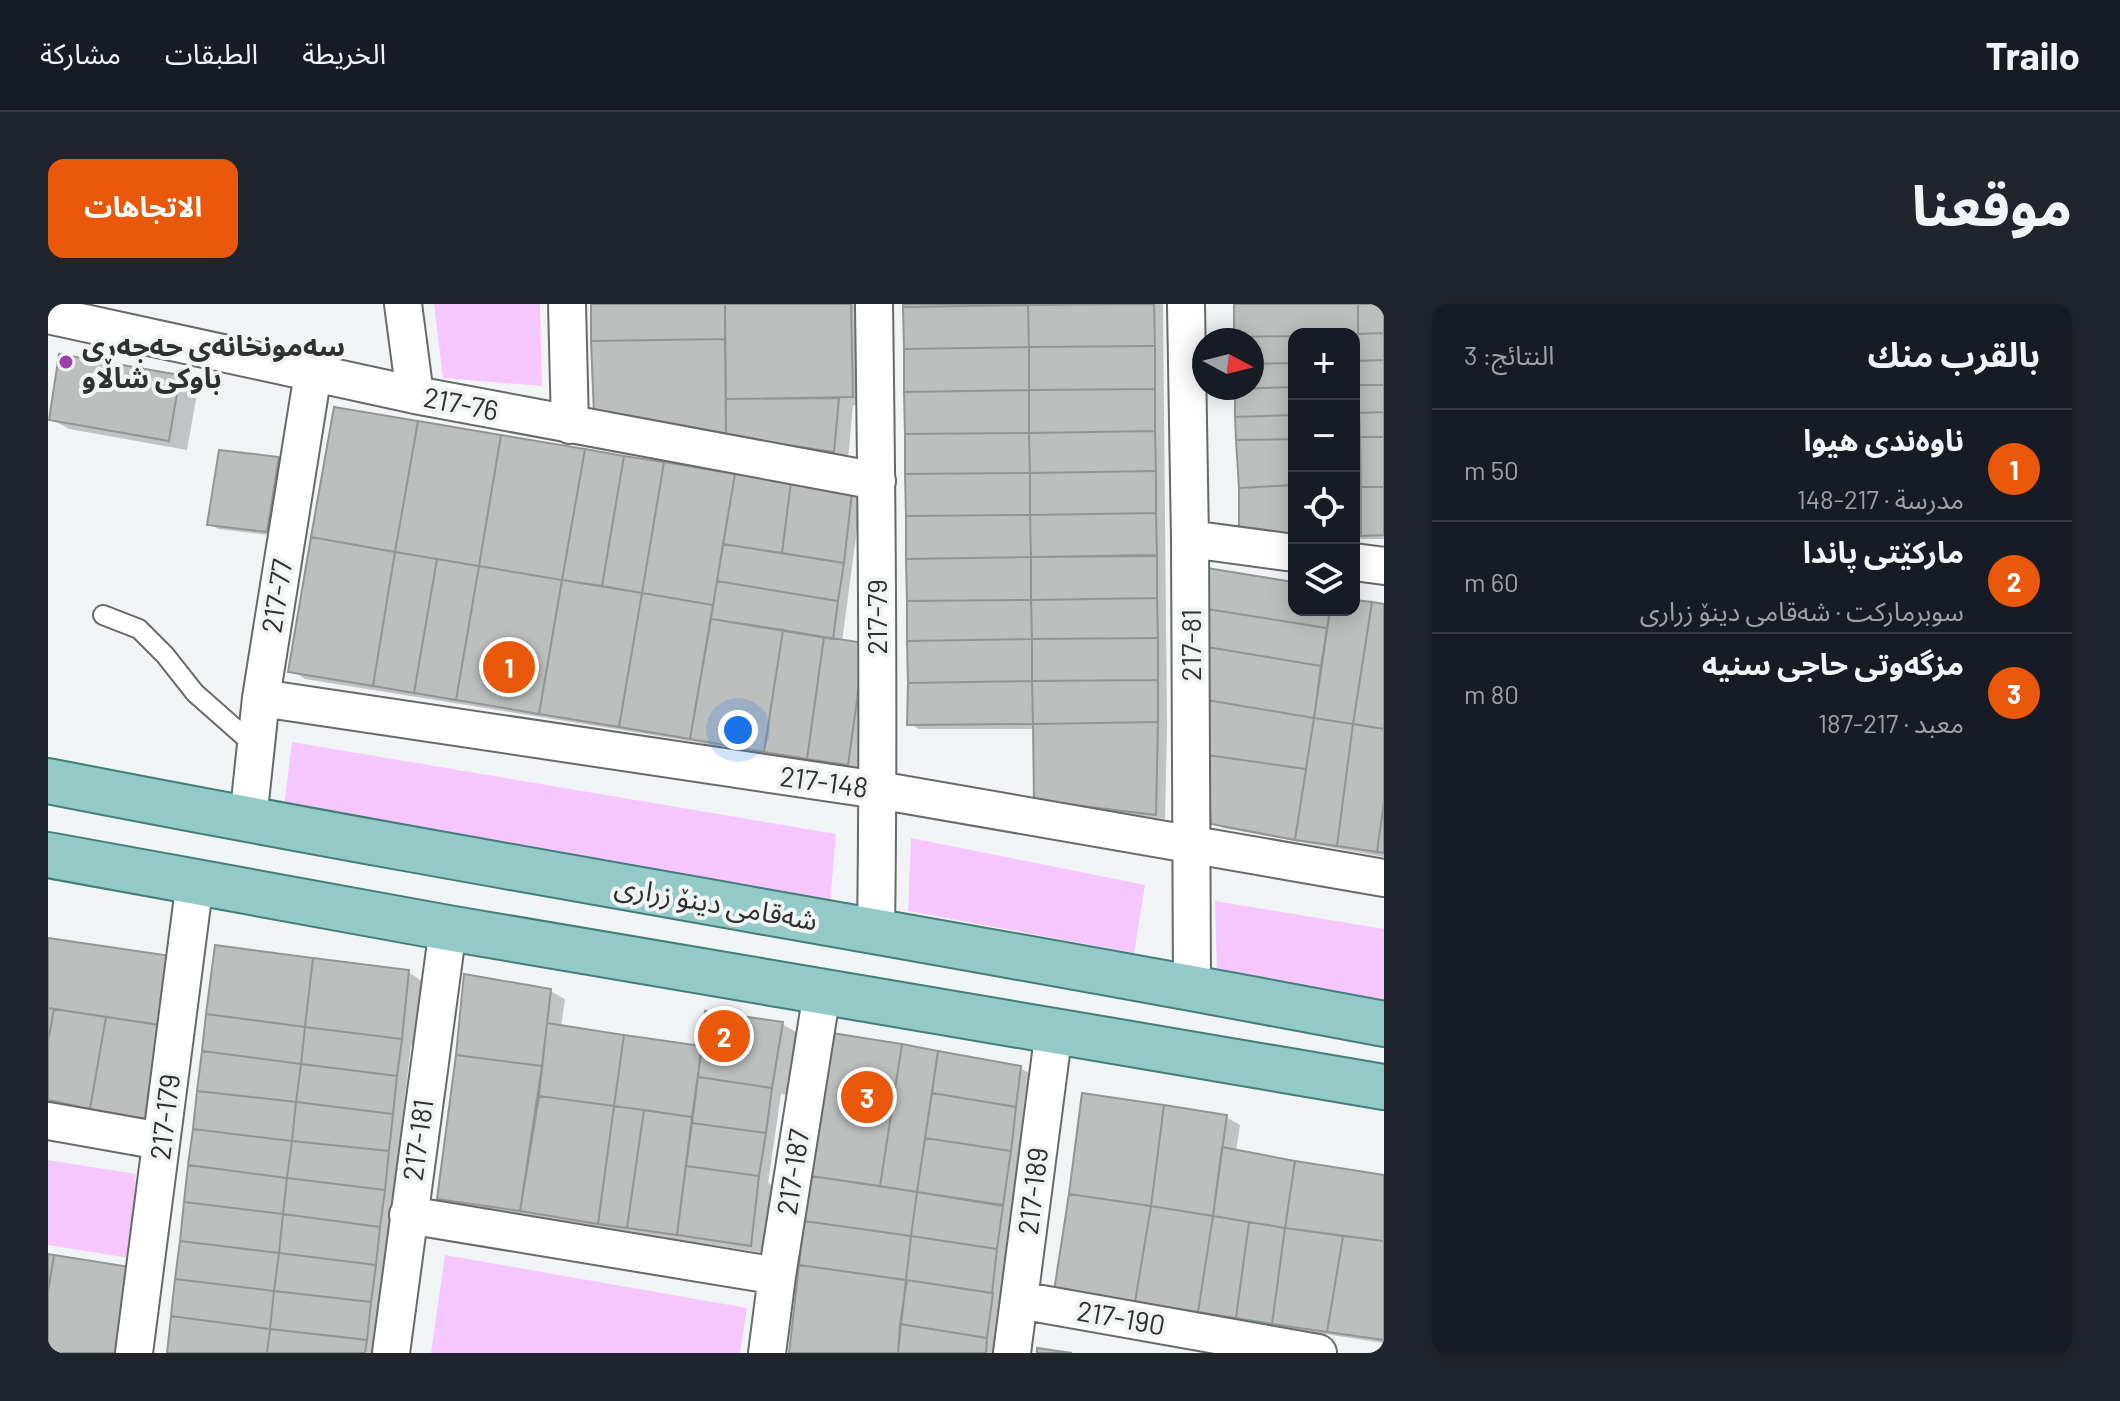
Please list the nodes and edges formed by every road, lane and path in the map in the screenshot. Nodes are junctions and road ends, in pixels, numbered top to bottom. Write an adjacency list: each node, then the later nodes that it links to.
1 (403, 304): 7 (street)
2 (567, 304): 8 (street)
3 (874, 304): 9 (street, 217-79)
4 (1186, 304): 10 (street, 217-81)
5 (48, 315): 6 (street, 217-76)
6 (313, 373): 7 (street, 217-76); 15 (street, 217-77)
7 (415, 395): 8 (street, 217-76)
8 (570, 425): 9 (street, 217-76)
9 (877, 481): 18 (street, 217-79)
10 (1190, 539): 11 (street); 20 (street, 217-81)
11 (1288, 552)
12 (1360, 563): 13 (street)
13 (1384, 566)
14 (103, 615): 16 (lane)
15 (261, 698): 16 (street, 217-77); 18 (street, 217-148)
16 (255, 746): 19 (street, 217-77)
17 (48, 781): 19 (main road, شەقامی دینۆ زراری)
18 (878, 790): 20 (street, 217-148); 25 (street, 217-79)
19 (248, 820): 25 (main road, شەقامی دینۆ زراری)
20 (1192, 845): 22 (street, 217-148); 26 (street, 217-81)
21 (48, 855): 23 (main road)
22 (1384, 878)
23 (195, 881): 24 (main road); 32 (street, 217-179)
24 (448, 928): 27 (main road); 33 (street, 217-181)
25 (876, 931): 26 (main road, شەقامی دینۆ زراری)
26 (1192, 987): 28 (main road, شەقامی دینۆ زراری)
27 (822, 992): 29 (main road); 34 (street, 217-187)
28 (1384, 1024)
29 (1054, 1030): 30 (main road); 35 (street, 217-189)
30 (1384, 1087)
31 (48, 1121): 32 (street)
32 (161, 1141): 37 (street, 217-179)
33 (408, 1215): 34 (street); 38 (street, 217-181)
34 (777, 1276): 39 (street, 217-187)
35 (1019, 1300): 36 (street, 217-190); 40 (street, 217-189)
36 (1278, 1350): 41 (street, 217-190)
37 (134, 1353)
38 (391, 1353)
39 (767, 1353)
40 (1012, 1353)
41 (1318, 1353)

